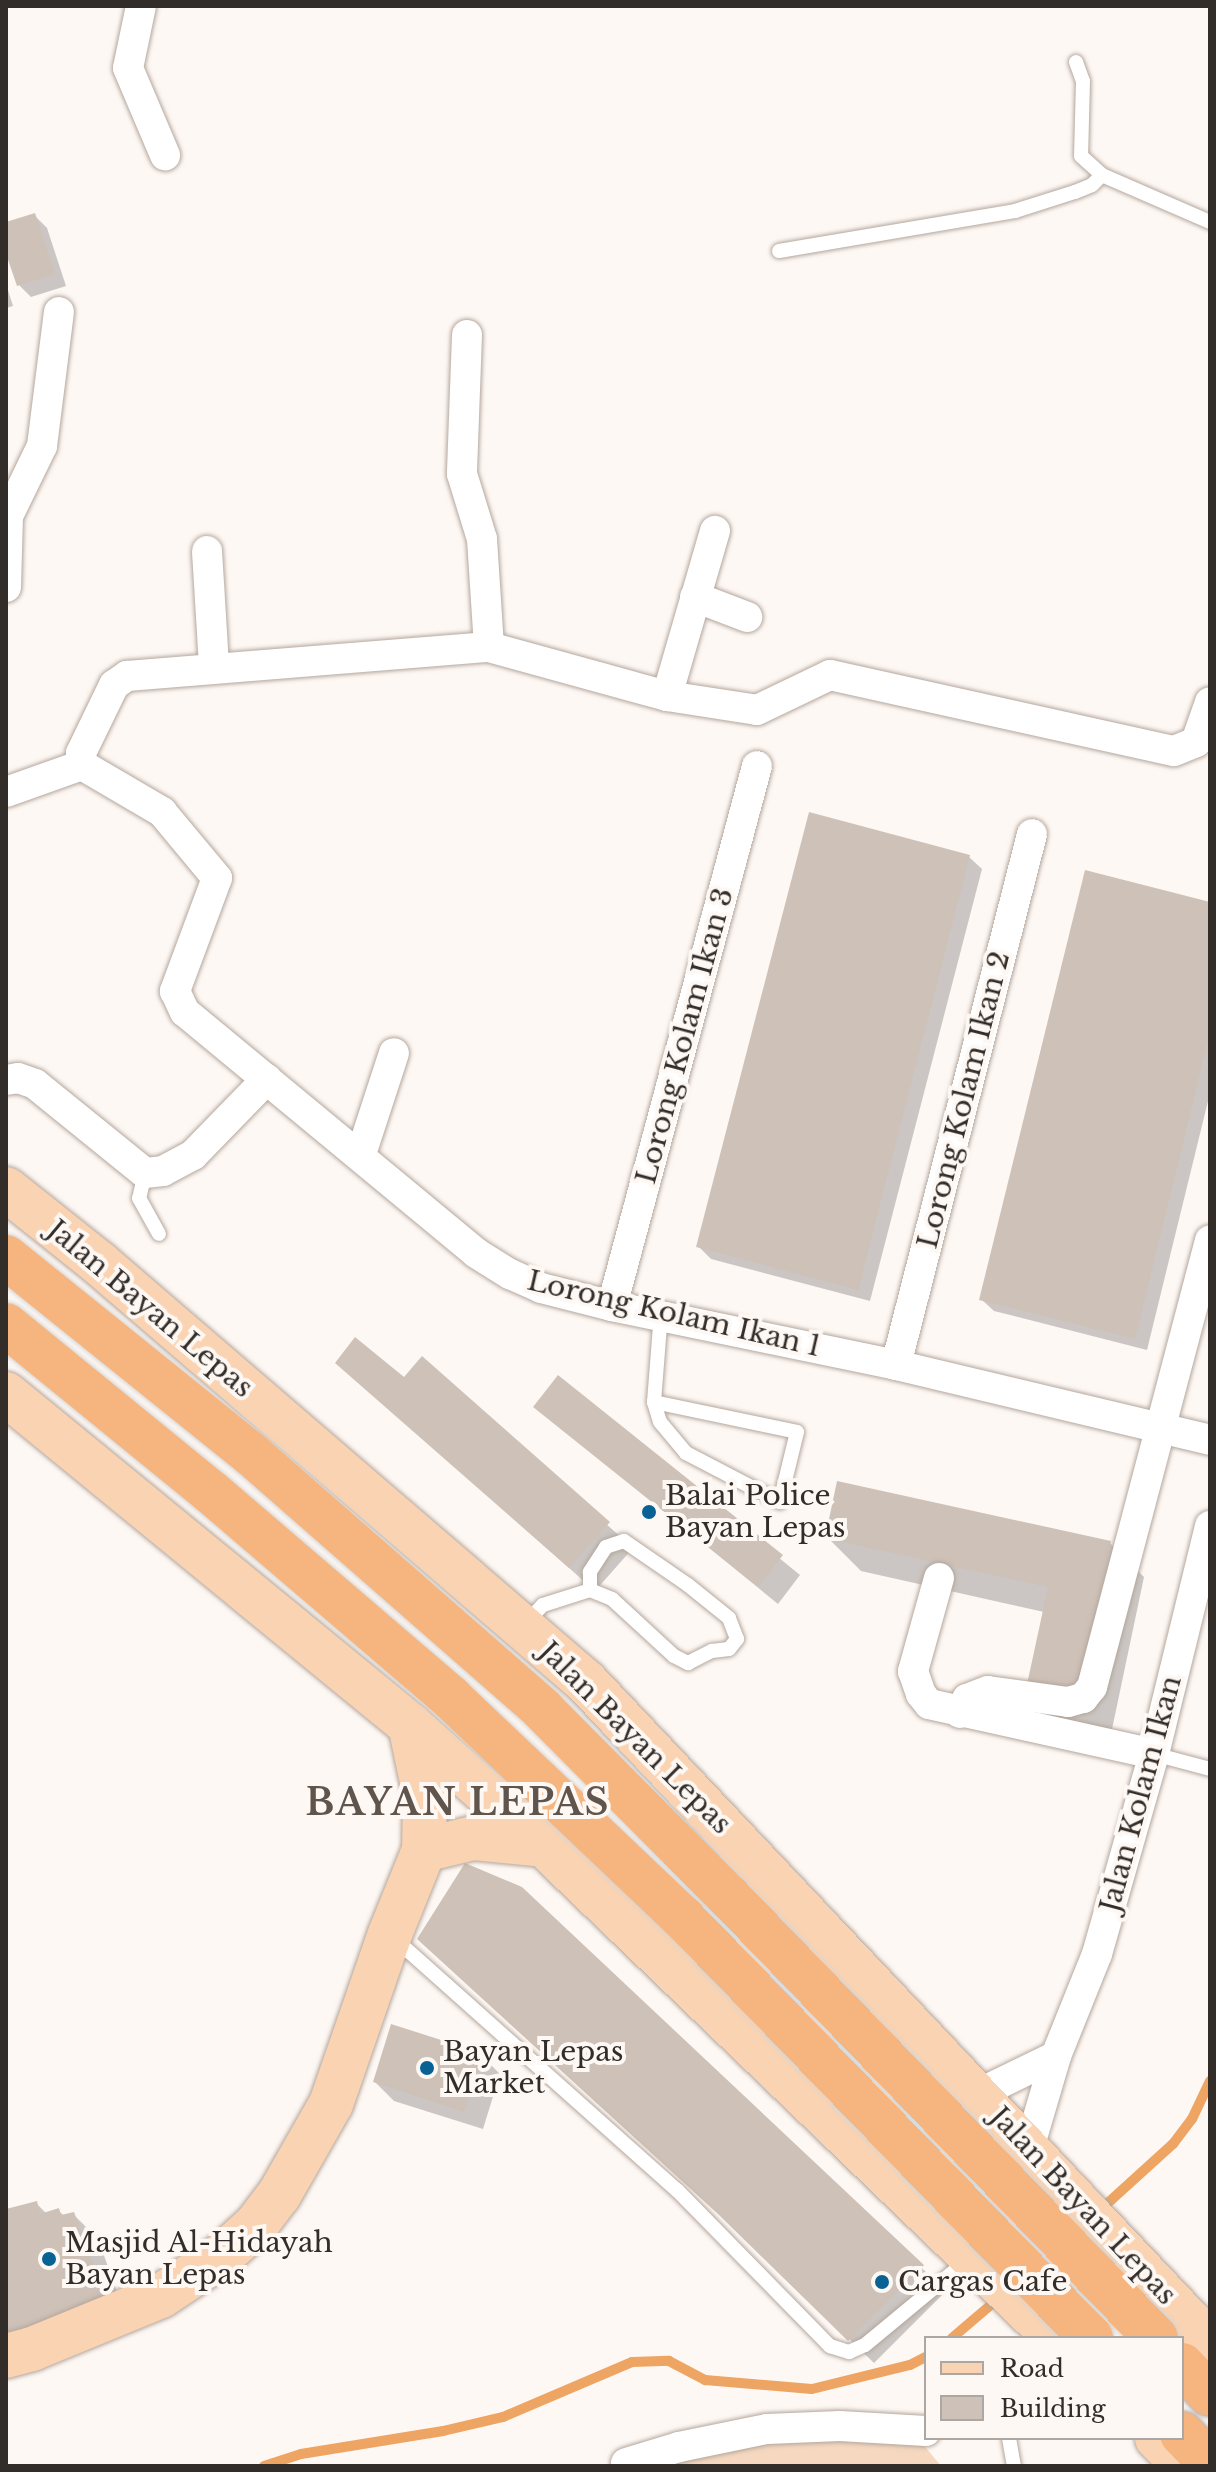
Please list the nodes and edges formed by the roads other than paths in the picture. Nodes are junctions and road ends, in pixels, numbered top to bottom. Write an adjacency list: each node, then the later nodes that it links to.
1 (141, 6): 3 (street)
2 (1076, 62): 4 (lane)
3 (165, 155)
4 (1102, 175): 5 (lane); 6 (lane)
5 (1210, 222)
6 (779, 251)
7 (59, 312): 11 (street)
8 (467, 335): 14 (street)
9 (715, 531): 12 (street)
10 (207, 551): 15 (street)
11 (6, 587)
12 (695, 597): 13 (street); 16 (street)
13 (747, 617)
14 (489, 647): 15 (street); 16 (street)
15 (214, 666): 18 (street)
16 (667, 696): 17 (street)
17 (1210, 702)
18 (82, 765): 20 (street); 23 (street, Lorong Kolam Ikan 1)
19 (757, 766): 31 (street, Lorong Kolam Ikan 3)
20 (6, 792)
21 (1032, 834): 34 (street, Lorong Kolam Ikan 2)
22 (394, 1053): 25 (street)
23 (267, 1079): 25 (street, Lorong Kolam Ikan 1); 26 (street)
24 (6, 1080): 26 (street)
25 (361, 1154): 31 (street, Lorong Kolam Ikan 1)
26 (145, 1173): 28 (lane)
27 (6, 1189): 42 (main road, Jalan Bayan Lepas)
28 (159, 1234)
29 (1210, 1240): 37 (street)
30 (6, 1257): 60 (highway, Jalan Bayan Lepas, bridge)
31 (612, 1306): 32 (street, Lorong Kolam Ikan 1)
32 (661, 1314): 34 (street, Lorong Kolam Ikan 1); 36 (lane)
33 (6, 1325): 59 (highway, bridge)
34 (896, 1365): 37 (street, Lorong Kolam Ikan 1)
35 (6, 1394): 44 (main road)
36 (654, 1402): 36 (lane)
37 (1161, 1427): 38 (street, Lorong Kolam Ikan 1); 43 (street)
38 (1210, 1440)
39 (1210, 1526): 45 (street, Jalan Kolam Ikan)
40 (939, 1578): 43 (street)
41 (590, 1590): 41 (lane); 42 (lane)
42 (522, 1627): 50 (main road, Jalan Bayan Lepas)
43 (960, 1713): 45 (street)
44 (410, 1725): 47 (main road); 48 (main road)
45 (1154, 1754): 46 (lane); 53 (street, Jalan Kolam Ikan)
46 (1210, 1769)
47 (544, 1845): 48 (main road); 52 (main road)
48 (424, 1850): 49 (main road)
49 (390, 1934): 57 (lane); 62 (main road)
50 (855, 1965): 51 (main road, Jalan Bayan Lepas); 52 (main road)
51 (906, 2018): 54 (main road, Jalan Bayan Lepas); 55 (main road)
52 (762, 2052): 55 (main road)
53 (1056, 2056): 54 (street); 56 (street, Jalan Kolam Ikan)
54 (978, 2094): 56 (main road, Jalan Bayan Lepas)
55 (815, 2104): 57 (main road)
56 (1029, 2148): 61 (main road, Jalan Bayan Lepas)
57 (981, 2266): 58 (main road)
58 (1054, 2336)
59 (1089, 2336)
60 (1154, 2336)
61 (1210, 2343)
62 (6, 2356)
63 (1184, 2367): 64 (highway)
64 (1210, 2394)
65 (924, 2431): 69 (street)
66 (1184, 2436): 70 (highway)
67 (1009, 2440): 71 (lane)
68 (1159, 2440): 72 (main road)
69 (626, 2463)
70 (1210, 2463)
71 (1014, 2466)
72 (1185, 2466)

